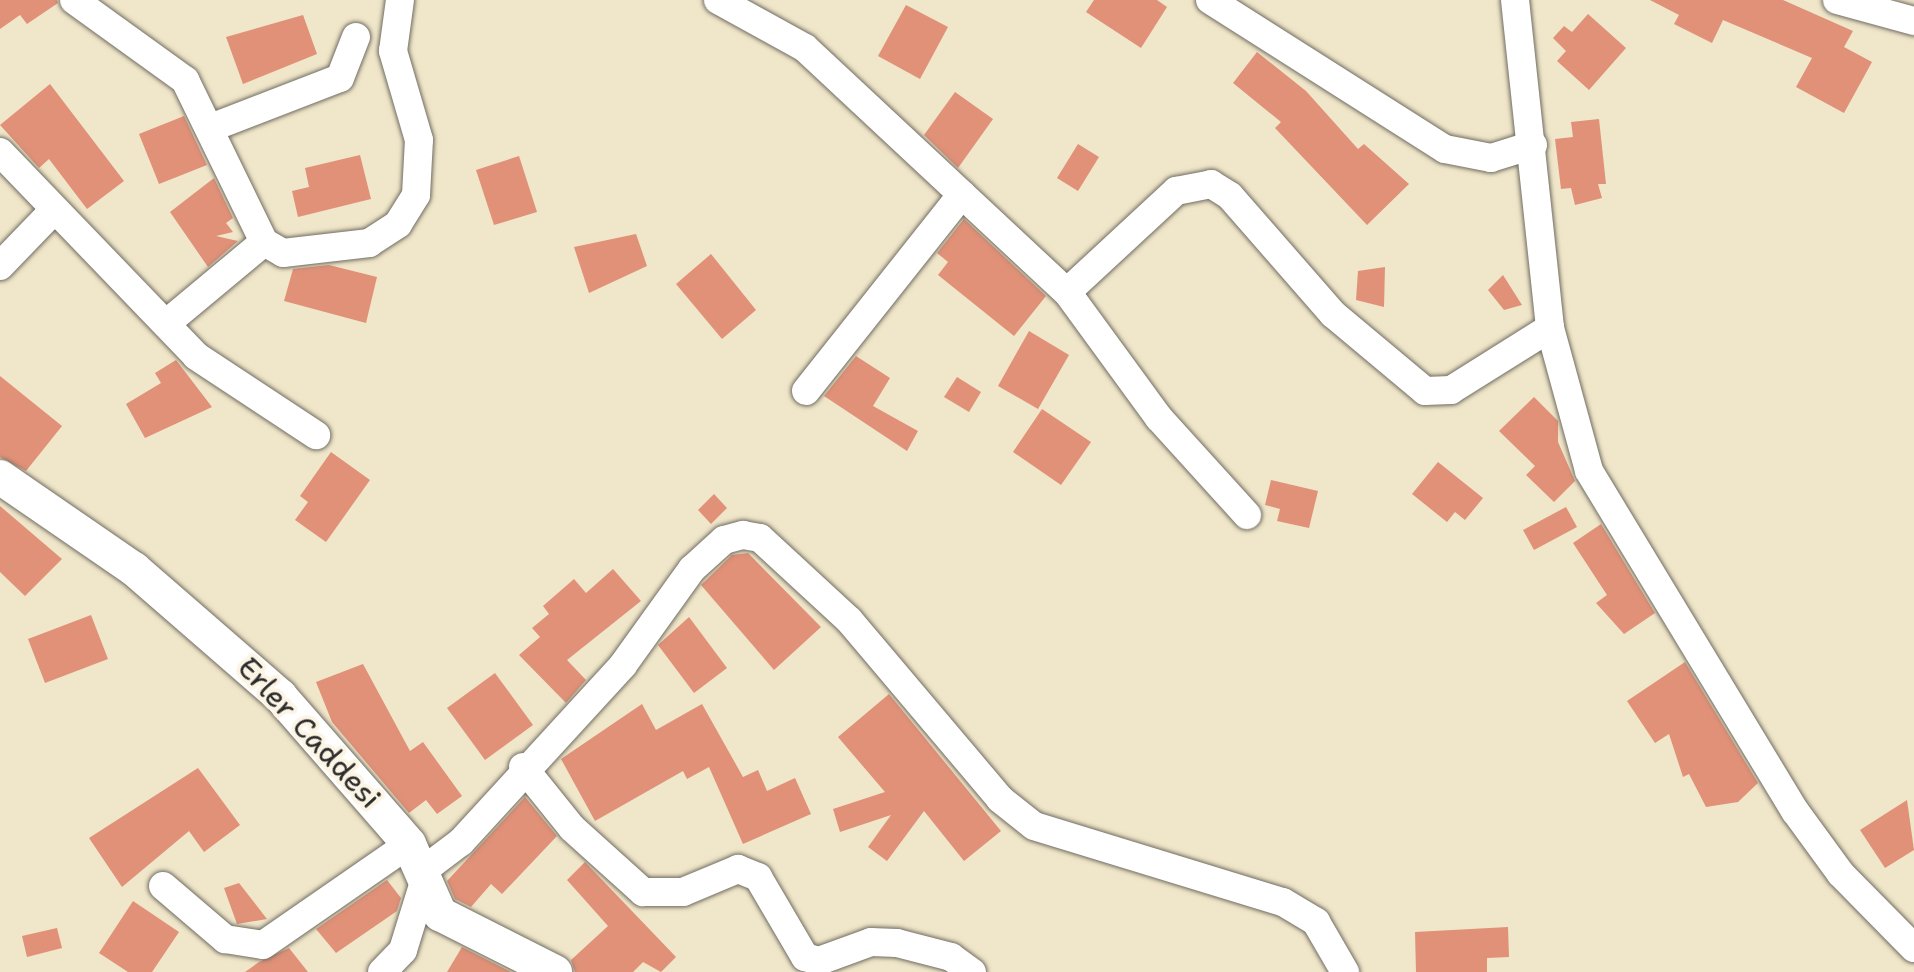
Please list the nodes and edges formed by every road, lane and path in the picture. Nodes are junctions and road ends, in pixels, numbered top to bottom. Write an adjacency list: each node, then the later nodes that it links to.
1 (74, 0): 9 (street)
2 (400, 0): 14 (street)
3 (718, 0): 12 (street)
4 (1210, 0): 10 (street)
5 (1515, 0): 10 (street)
6 (1837, 0): 7 (street)
7 (1914, 21)
8 (356, 37): 9 (street)
9 (213, 127): 14 (street)
10 (1533, 145): 18 (street)
11 (0, 152): 13 (street)
12 (962, 194): 16 (street); 19 (street)
13 (51, 213): 15 (street); 17 (street)
14 (264, 242): 17 (street)
15 (0, 266)
16 (1067, 292): 18 (street); 22 (street)
17 (168, 322): 20 (street)
18 (1550, 328): 27 (street)
19 (806, 391)
20 (316, 435)
21 (0, 477): 24 (street, Erler Caddesi)
22 (1247, 515)
23 (523, 767): 25 (street); 30 (street); 31 (street)
24 (409, 844): 25 (street, Erler Caddesi); 26 (street)
25 (424, 879): 28 (street); 29 (street, Erler Caddesi)
26 (163, 886)
27 (1914, 948)
28 (382, 972)
29 (555, 972)
30 (972, 972)
31 (1345, 972)

